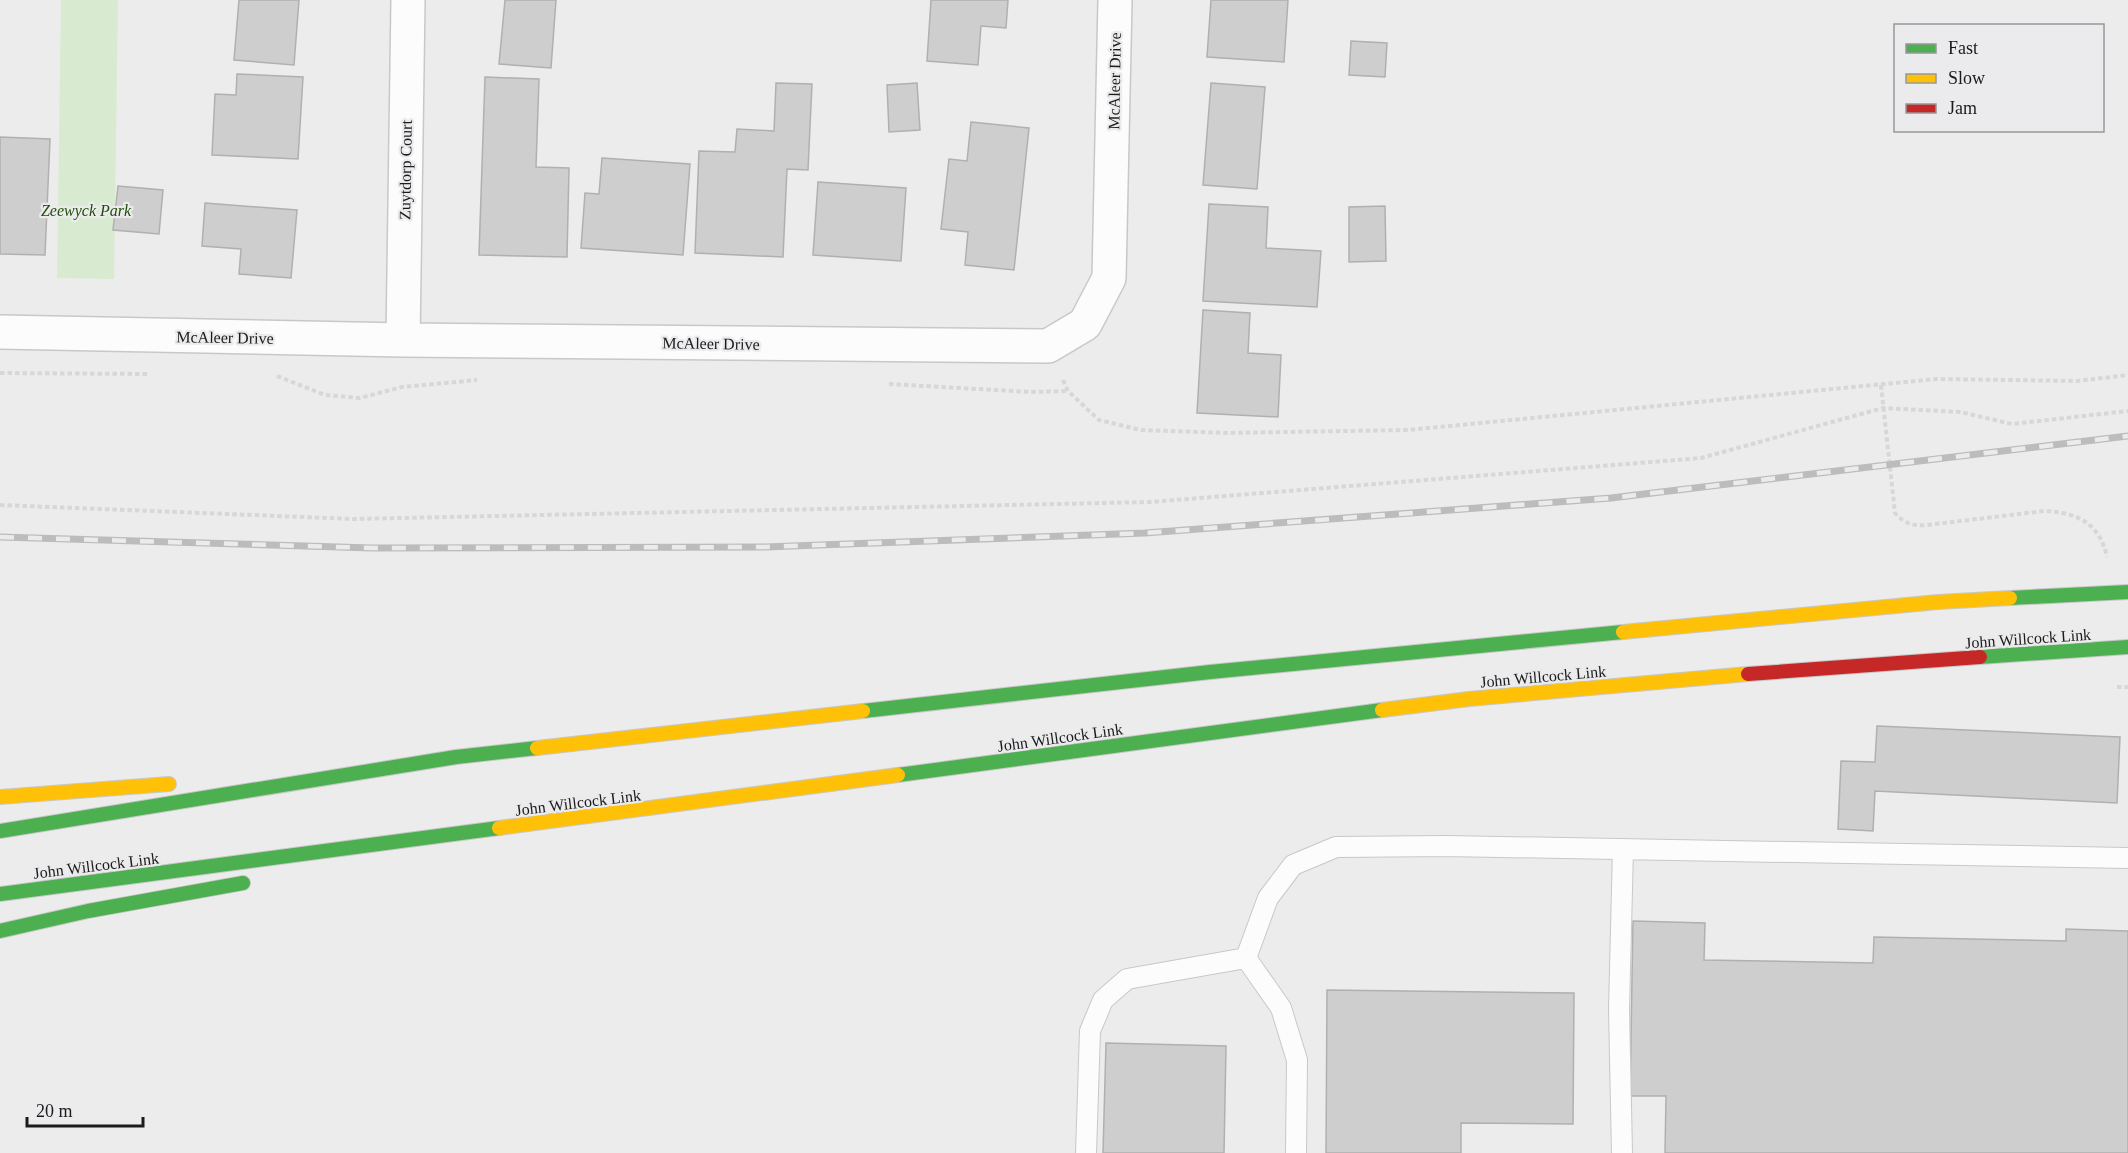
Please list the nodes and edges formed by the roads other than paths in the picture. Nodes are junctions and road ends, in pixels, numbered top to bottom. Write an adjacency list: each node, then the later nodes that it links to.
1 (408, 0): 4 (street, Zuytdorp Court)
2 (1115, 0): 4 (street, McAleer Drive)
3 (0, 332): 4 (street, McAleer Drive)
4 (403, 340)
5 (2128, 592): 7 (main road)
6 (2128, 647): 11 (main road, John Willcock Link)
7 (456, 757): 8 (main road); 12 (main road)
8 (253, 776)
9 (182, 782): 10 (main road)
10 (0, 797)
11 (649, 809): 14 (main road); 17 (main road, John Willcock Link)
12 (0, 831)
13 (1623, 849): 15 (lane); 19 (lane); 22 (lane)
14 (380, 858)
15 (2128, 858)
16 (252, 882): 18 (main road)
17 (0, 894)
18 (0, 932)
19 (1246, 958): 20 (lane); 21 (lane)
20 (1086, 1153)
21 (1296, 1153)
22 (1622, 1153)

